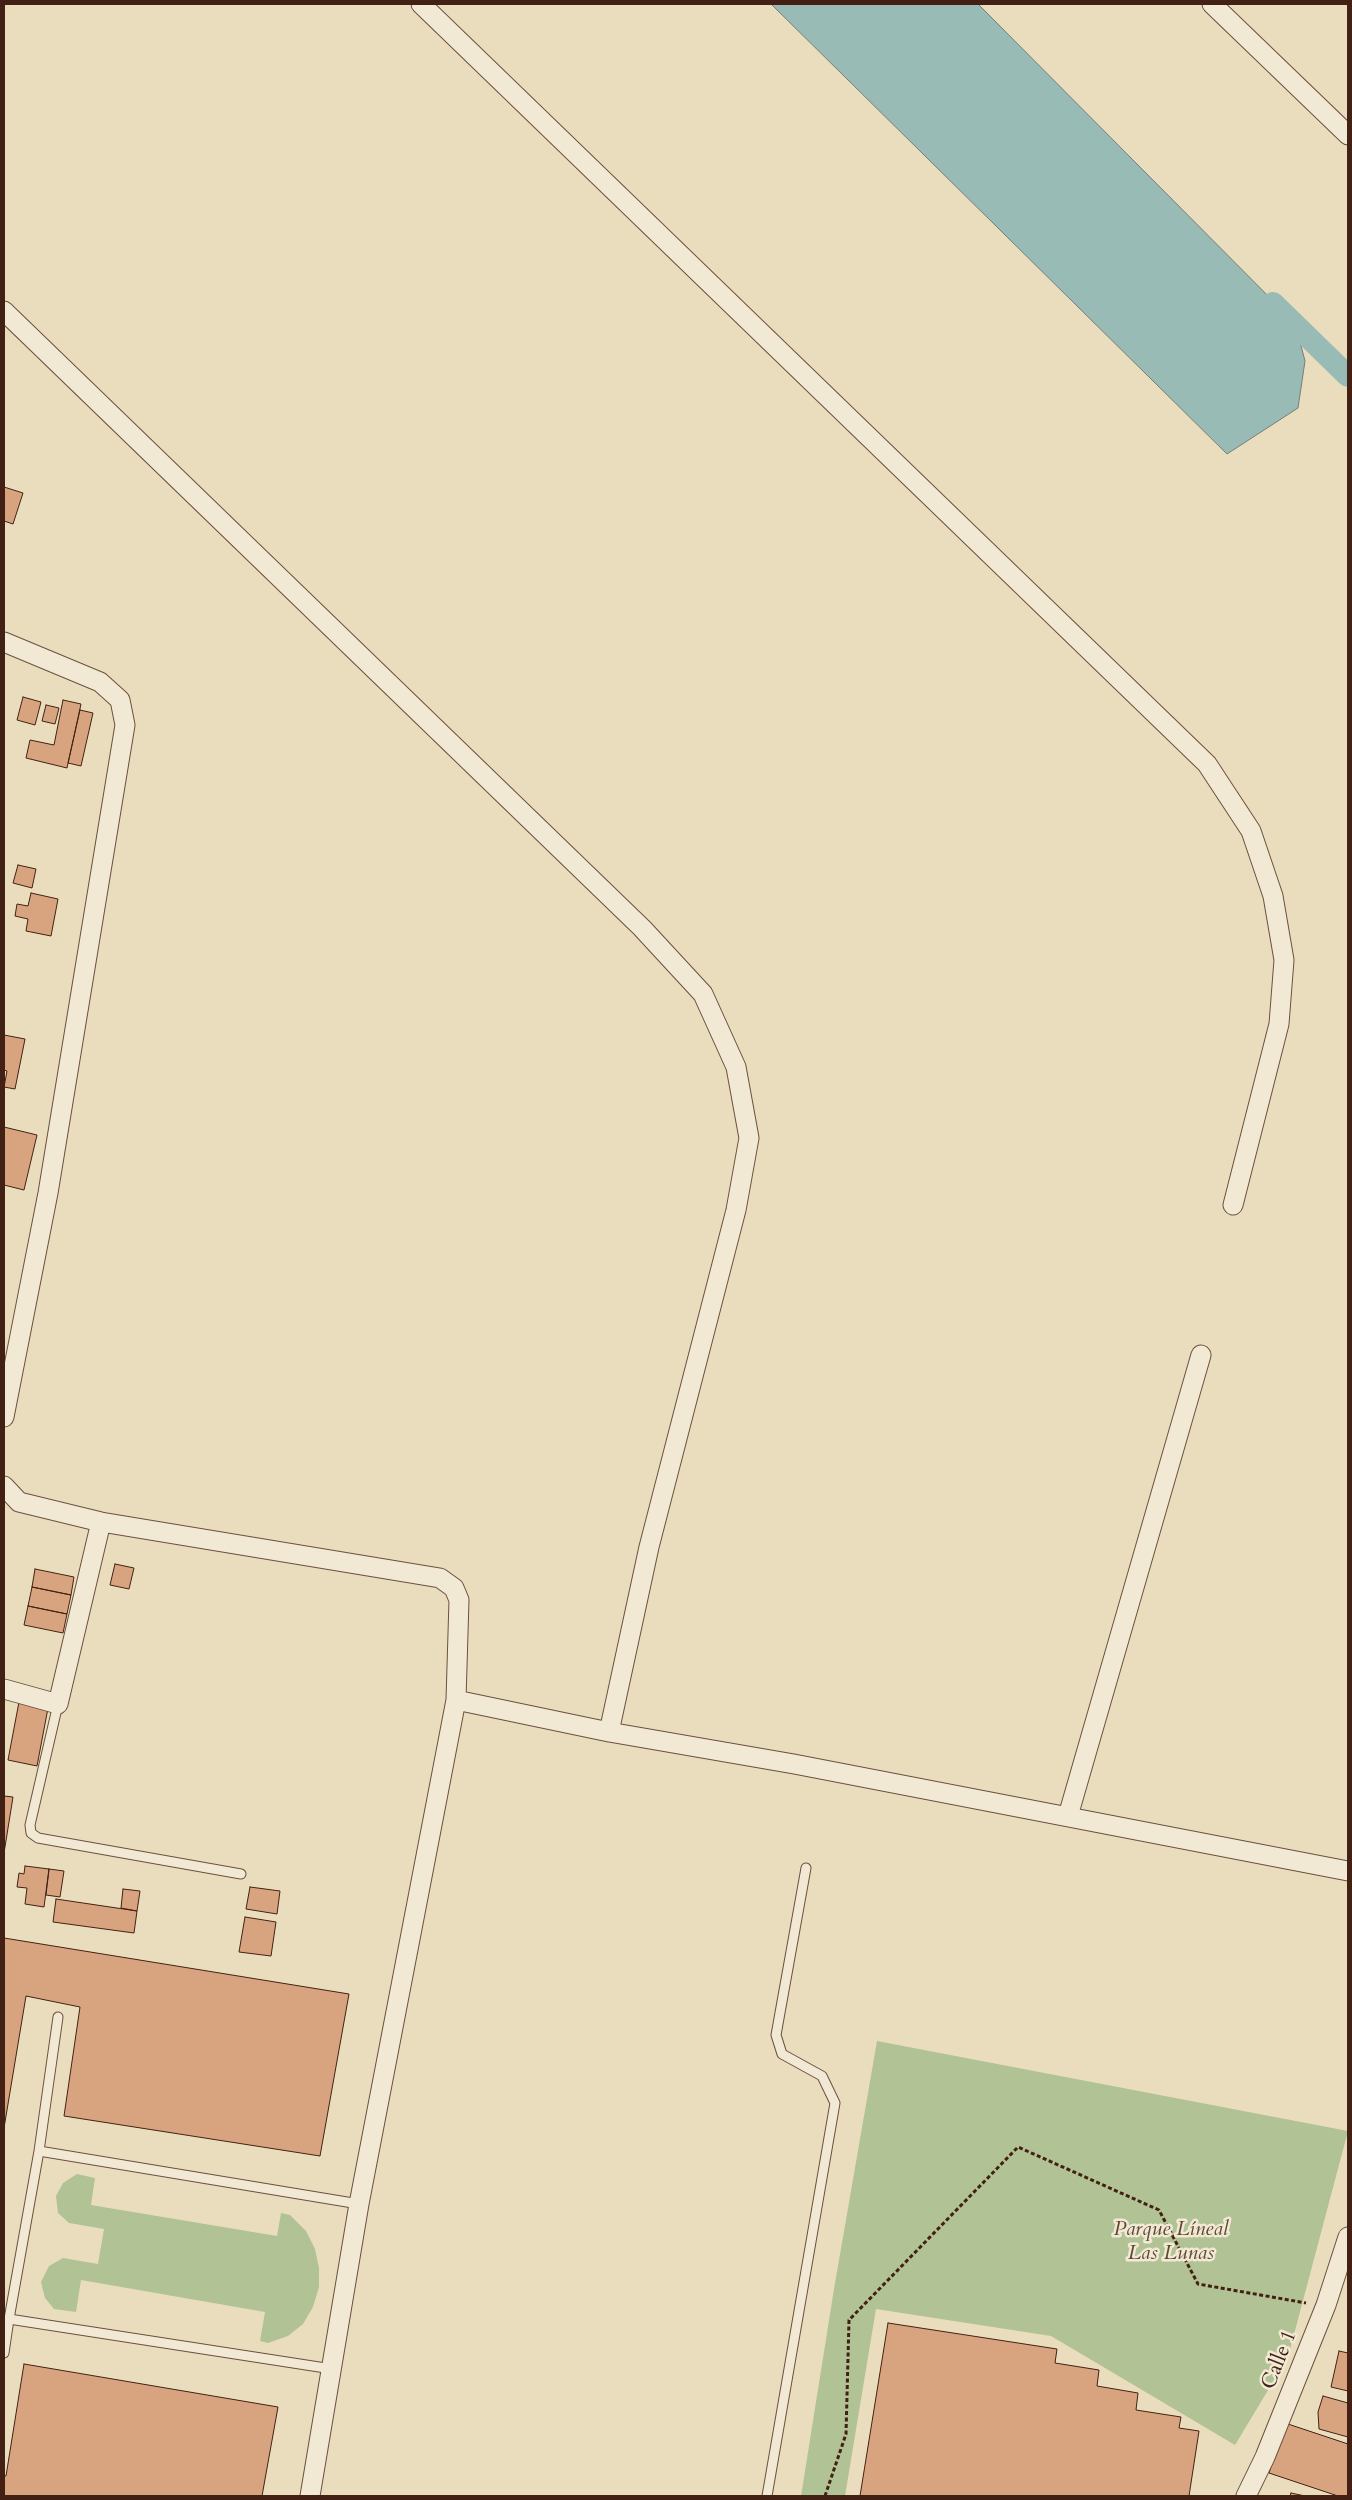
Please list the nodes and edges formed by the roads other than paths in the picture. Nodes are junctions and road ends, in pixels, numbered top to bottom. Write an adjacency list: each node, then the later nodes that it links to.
1 (421, 4): 6 (street)
2 (1212, 4): 3 (street)
3 (1348, 135)
4 (4, 311): 14 (street)
5 (4, 642): 8 (street)
6 (1233, 1205)
7 (1201, 1355): 15 (street)
8 (4, 1417)
9 (4, 1486): 10 (street)
10 (101, 1522): 12 (street); 13 (street)
11 (4, 1690): 13 (street)
12 (456, 1700): 14 (street); 21 (street)
13 (58, 1704): 18 (lane)
14 (610, 1732): 15 (street)
15 (1068, 1816): 17 (street)
16 (806, 1868): 27 (lane)
17 (1348, 1871)
18 (240, 1874)
19 (58, 2017): 20 (lane)
20 (39, 2151): 21 (lane); 23 (lane)
21 (359, 2204): 25 (street)
22 (1348, 2238): 28 (street, Calle 1)
23 (9, 2319): 24 (lane); 25 (lane)
24 (4, 2353)
25 (332, 2368): 26 (street)
26 (310, 2496)
27 (767, 2496)
28 (1246, 2496)

